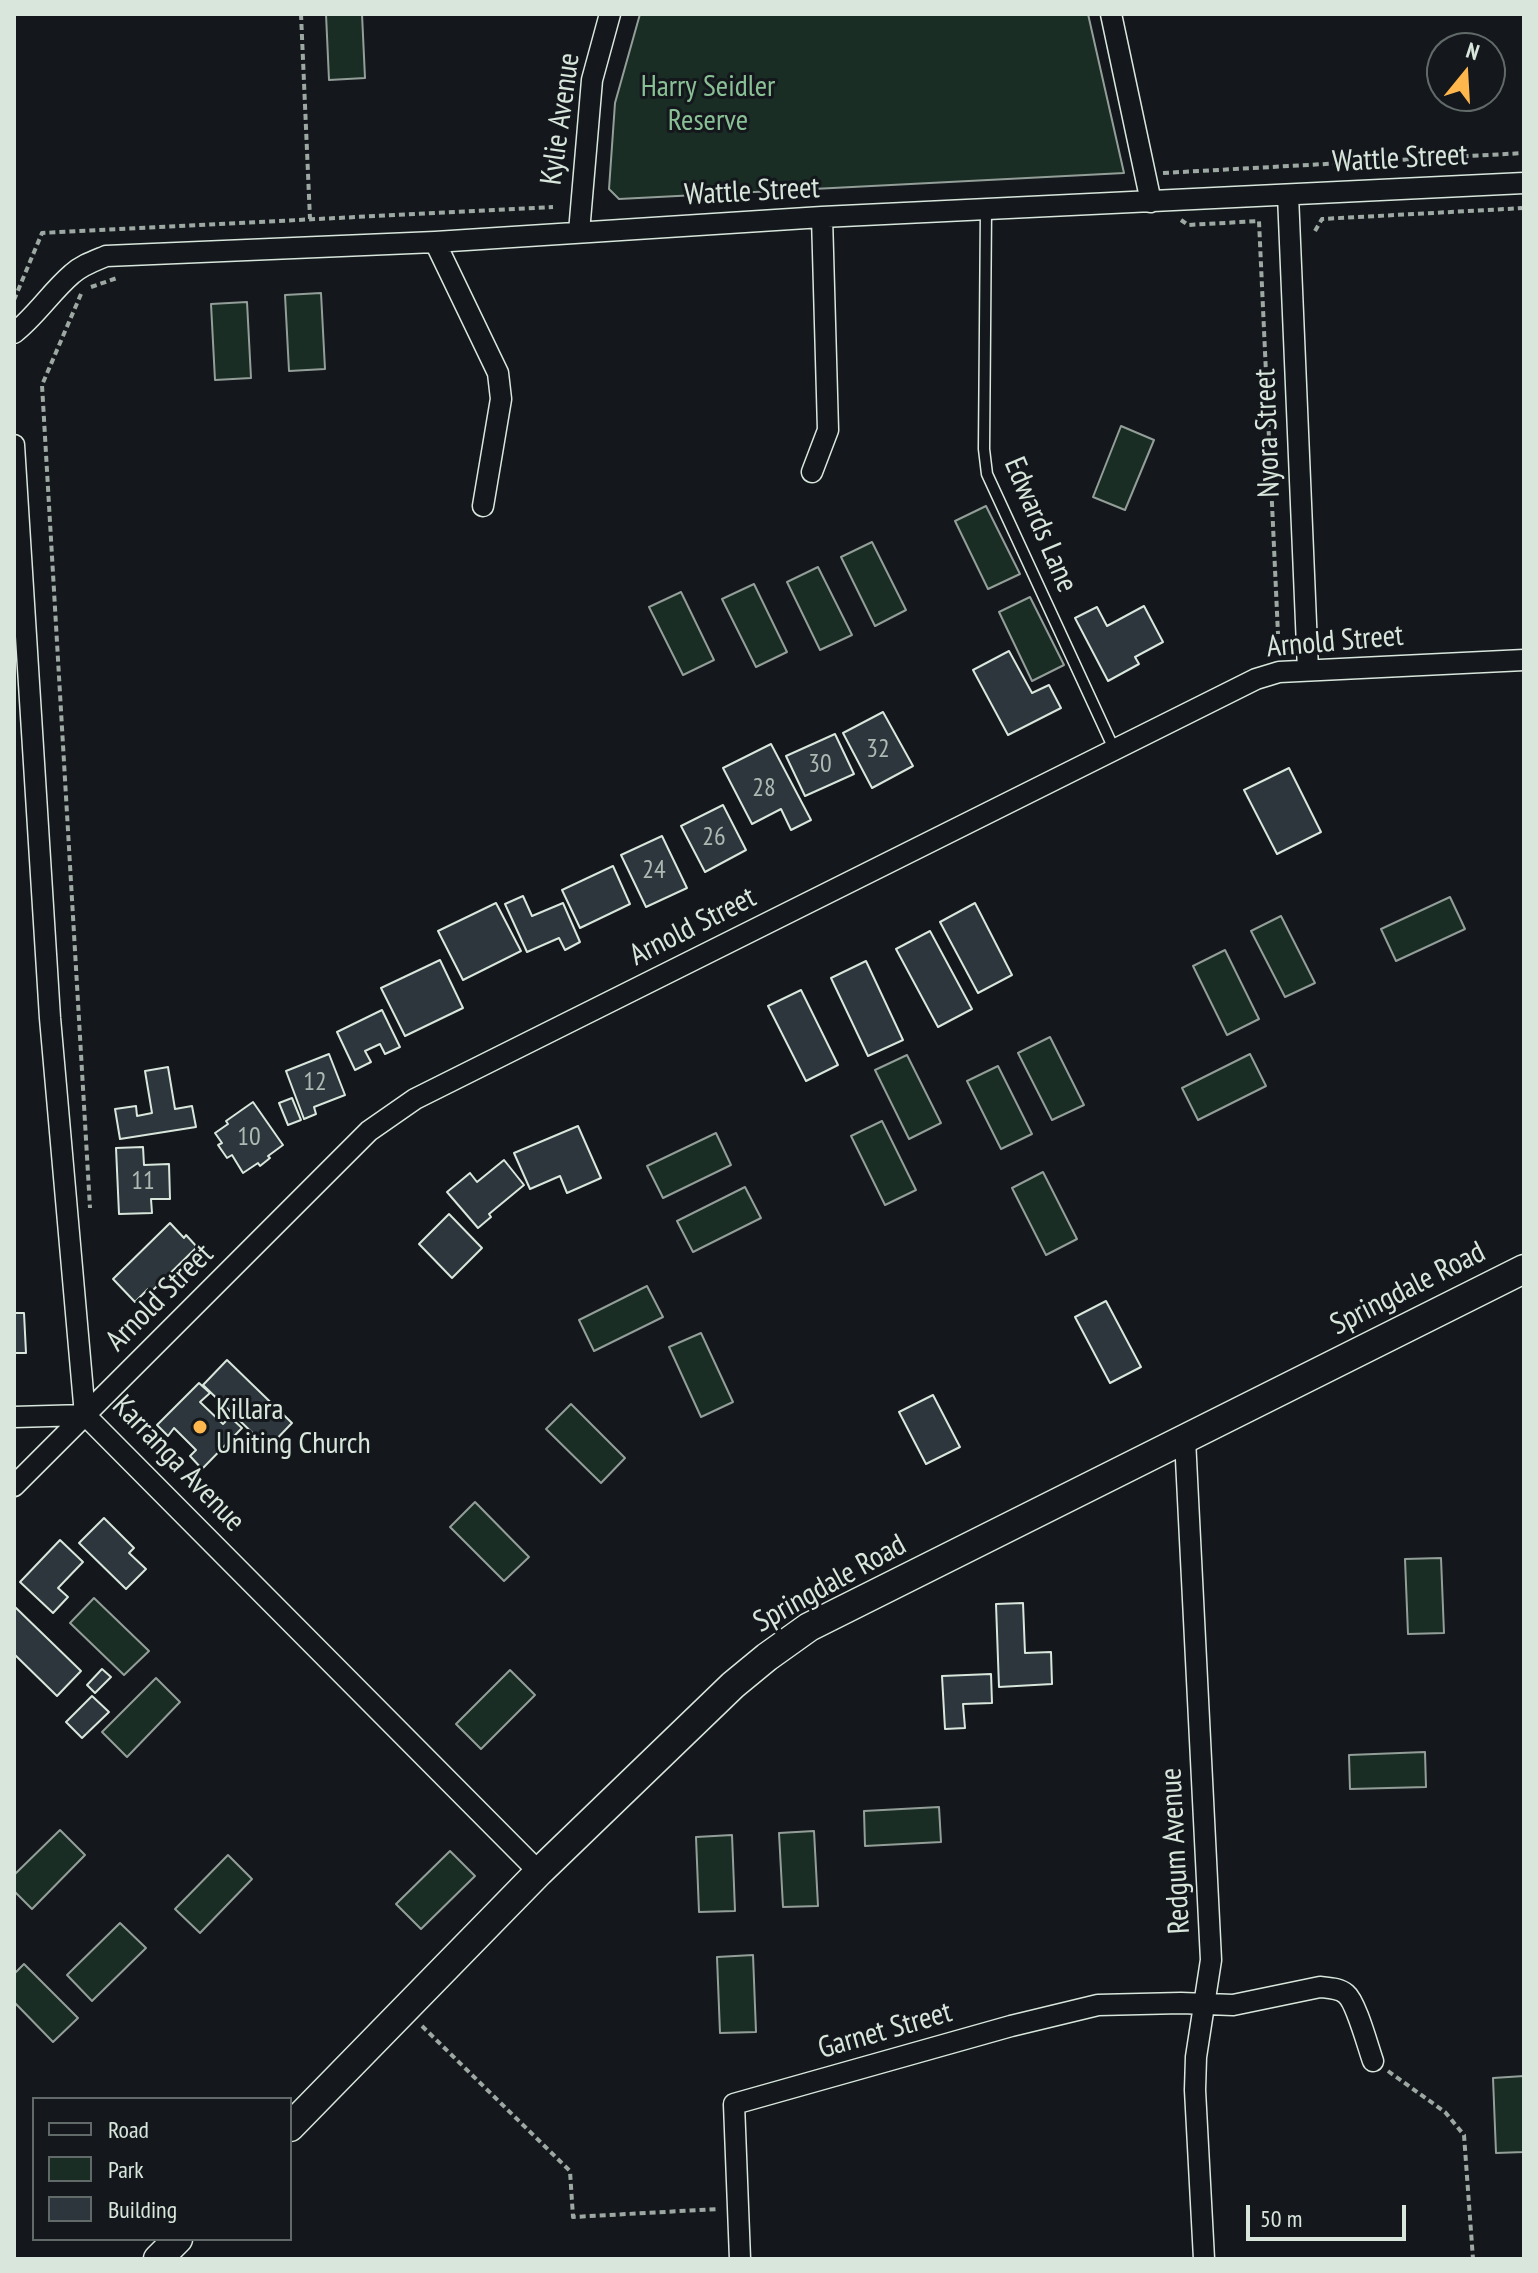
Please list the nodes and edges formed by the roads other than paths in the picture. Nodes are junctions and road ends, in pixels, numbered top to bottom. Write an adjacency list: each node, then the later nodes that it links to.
1 (610, 14): 8 (street, Kylie Avenue)
2 (1111, 14): 5 (street)
3 (1524, 183): 4 (street, Wattle Street)
4 (1288, 195): 5 (street, Wattle Street); 15 (street, Nyora Street)
5 (1151, 202): 6 (street, Wattle Street)
6 (986, 209): 7 (street, Wattle Street); 16 (lane, Edwards Lane)
7 (822, 217): 8 (street, Wattle Street); 12 (street)
8 (579, 232): 9 (street, Wattle Street)
9 (435, 242): 10 (street, Wattle Street); 13 (street)
10 (14, 333)
11 (14, 445): 18 (street, Karranga Avenue)
12 (812, 472)
13 (483, 506)
14 (1524, 660): 15 (street, Arnold Street)
15 (1308, 670): 16 (street, Arnold Street)
16 (1114, 749): 18 (street, Arnold Street)
17 (1524, 1269): 20 (main road, Springdale Road)
18 (85, 1415): 19 (street); 21 (street, Arnold Street); 22 (street, Karranga Avenue)
19 (14, 1417)
20 (1185, 1439): 22 (main road, Springdale Road); 23 (street, Redgum Avenue)
21 (14, 1486)
22 (539, 1872): 25 (main road, Springdale Road)
23 (1206, 2004): 24 (street); 28 (street, Garnet Street); 29 (street, Redgum Avenue)
24 (1373, 2061)
25 (292, 2125)
26 (176, 2241): 27 (main road)
27 (158, 2259)
28 (740, 2259)
29 (1204, 2259)

